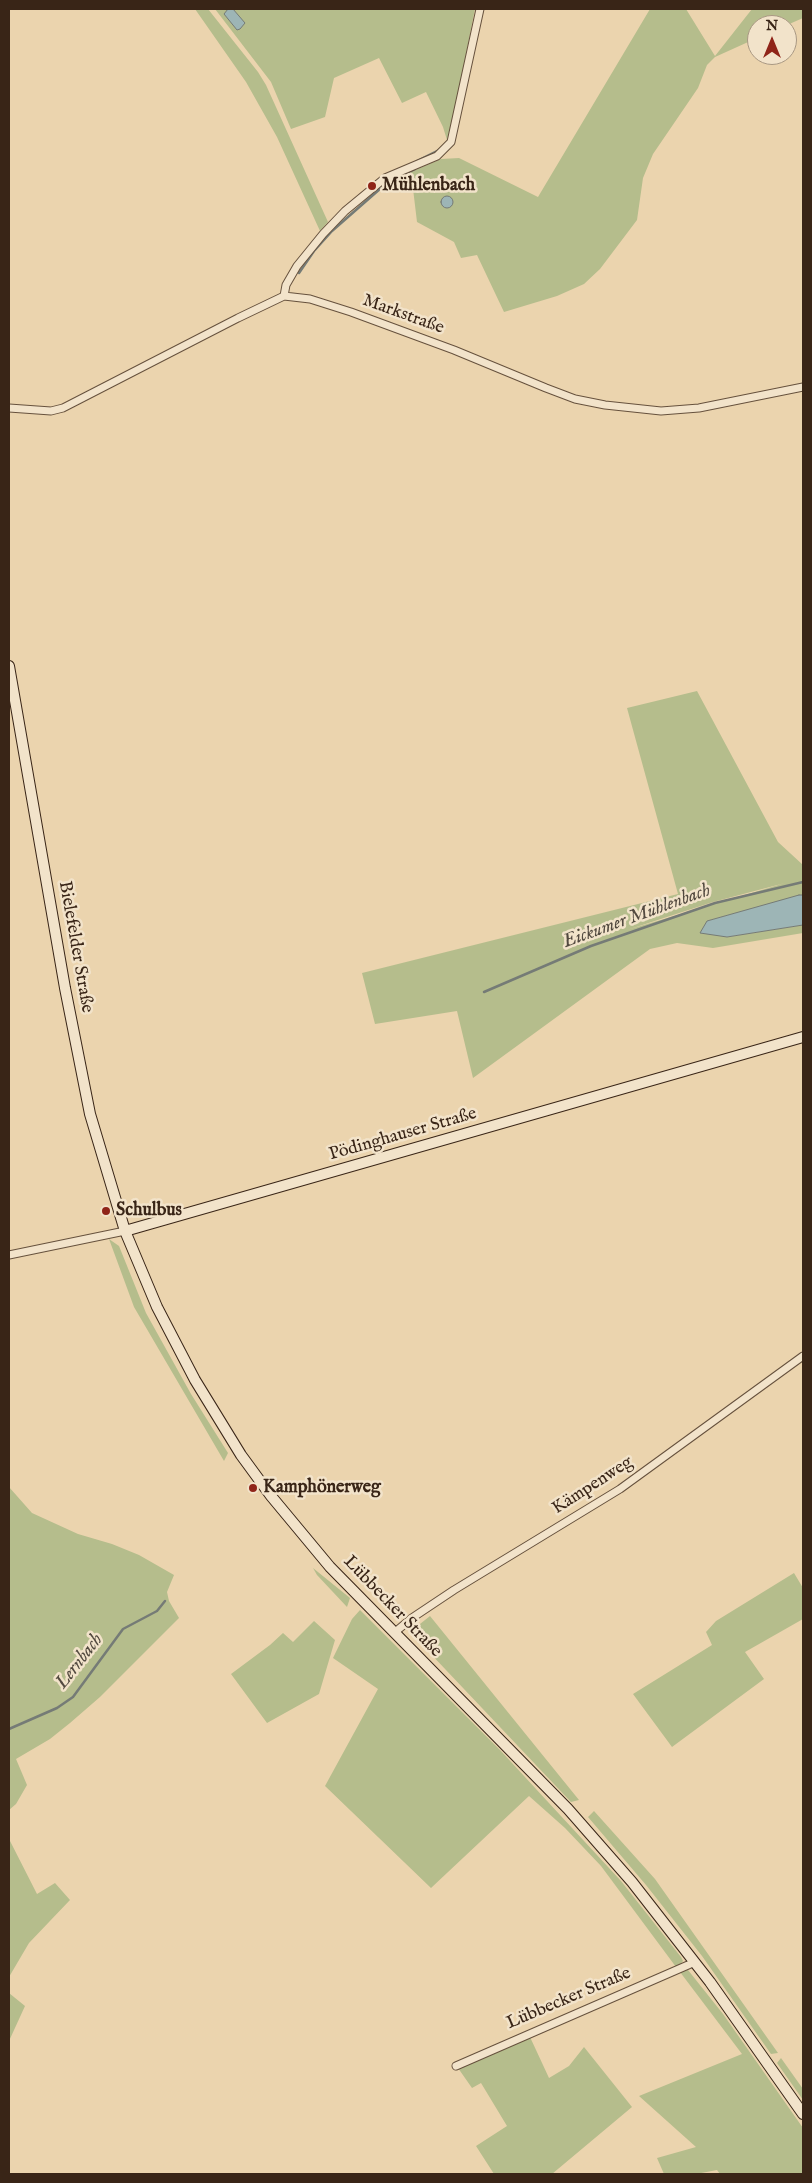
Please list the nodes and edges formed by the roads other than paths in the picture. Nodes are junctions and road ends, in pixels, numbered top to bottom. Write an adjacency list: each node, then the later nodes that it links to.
1 (480, 9): 2 (street)
2 (284, 296): 3 (street, Markstraße); 4 (street)
3 (803, 388)
4 (9, 408)
5 (9, 666): 7 (main road, Bielefelder Straße)
6 (803, 1037): 7 (main road, Pödinghauser Straße)
7 (125, 1231): 8 (street, Pödinghauser Straße); 10 (main road, Lübbecker Straße)
8 (9, 1255)
9 (803, 1356): 10 (street, Kämpenweg)
10 (394, 1633): 11 (main road, Lübbecker Straße)
11 (695, 1962): 12 (street, Lübbecker Straße); 13 (main road, Lübbecker Straße)
12 (456, 2066)
13 (803, 2114)

